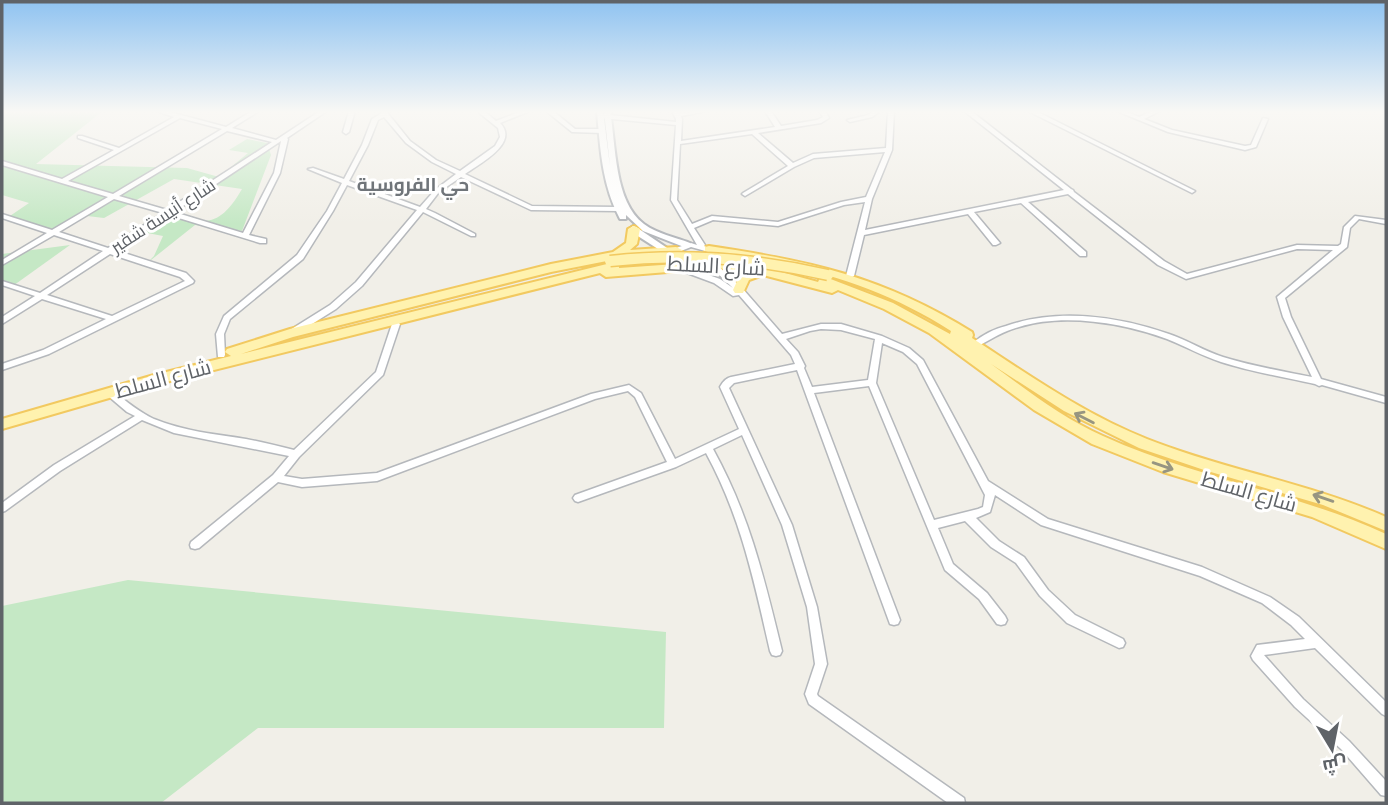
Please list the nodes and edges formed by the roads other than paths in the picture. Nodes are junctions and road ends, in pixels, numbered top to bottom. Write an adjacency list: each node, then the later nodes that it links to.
1 (116, 149): 14 (street)
2 (194, 149): 25 (street)
3 (271, 149): 32 (street, شارع أنيسة شقير)
4 (279, 149): 40 (street)
5 (361, 149): 21 (street)
6 (416, 149): 19 (street)
7 (496, 149): 19 (street)
8 (606, 149): 26 (street)
9 (611, 149): 46 (street)
10 (677, 149): 36 (street)
11 (773, 149): 17 (street)
12 (1016, 149): 22 (street)
13 (1107, 149): 23 (street)
14 (120, 150): 20 (street)
15 (889, 150): 17 (street); 27 (street)
16 (2, 163): 20 (street)
17 (792, 166): 24 (street)
18 (311, 169): 21 (street)
19 (459, 174): 29 (street); 31 (street)
20 (65, 180): 25 (street)
21 (346, 180): 31 (street); 68 (street)
22 (1071, 191): 28 (street); 45 (street)
23 (1192, 191)
24 (745, 194)
25 (114, 197): 32 (street); 38 (street)
26 (613, 197): 29 (street); 30 (street)
27 (869, 199): 36 (street); 39 (street)
28 (1024, 202): 33 (street); 48 (street)
29 (596, 206): 30 (street)
30 (618, 209): 37 (street)
31 (421, 211): 41 (street); 64 (street)
32 (167, 213): 40 (street); 47 (street, شارع أنيسة شقير)
33 (971, 213): 39 (street); 43 (street)
34 (2, 216): 38 (street)
35 (1386, 222): 45 (street)
36 (690, 227): 44 (street)
37 (634, 229): 46 (street); 49 (main road)
38 (52, 232): 47 (street); 50 (street)
39 (861, 233): 55 (street)
40 (245, 235): 42 (street)
41 (473, 235)
42 (263, 241)
43 (996, 243)
44 (705, 247): 46 (street); 51 (street); 55 (main road)
45 (1340, 248): 73 (street)
46 (675, 250): 49 (main road); 52 (street)
47 (110, 251): 59 (street, شارع أنيسة شقير); 62 (street)
48 (1083, 254)
49 (617, 255): 64 (main road)
50 (2, 263)
51 (713, 265): 53 (main road); 54 (street); 58 (street)
52 (676, 268): 54 (street); 61 (main road)
53 (763, 271): 58 (main road); 71 (main road)
54 (693, 272): 60 (street)
55 (850, 276): 67 (main road)
56 (826, 278): 61 (main road, شارع السلط, bridge); 67 (main road, شارع السلط); 71 (main road, شارع السلط)
57 (2, 282): 59 (street)
58 (739, 290): 60 (street)
59 (41, 296): 62 (street); 63 (street, شارع أنيسة شقير)
60 (757, 310): 65 (street)
61 (402, 317): 68 (main road, شارع السلط); 75 (main road, شارع السلط); 82 (street)
62 (113, 319): 70 (street)
63 (2, 321)
64 (290, 333): 68 (main road)
65 (783, 337): 66 (street); 69 (street)
66 (879, 338): 72 (street); 85 (street)
67 (979, 347): 73 (street); 89 (main road, شارع السلط, one-way to 67)
68 (227, 354): 77 (main road, شارع السلط)
69 (801, 366): 74 (street); 80 (street)
70 (2, 367)
71 (996, 374): 91 (main road, شارع السلط, one-way to 91)
72 (872, 383): 74 (street); 90 (street)
73 (1319, 383): 76 (street)
74 (808, 391): 93 (street)
75 (110, 393): 78 (street); 79 (main road, شارع السلط)
76 (1386, 400)
77 (2, 414)
78 (142, 416): 82 (street); 87 (street)
79 (2, 424)
80 (742, 430): 81 (street); 100 (street)
81 (708, 448): 83 (street); 97 (street)
82 (296, 454): 84 (street)
83 (673, 464): 84 (street); 86 (street)
84 (276, 478): 92 (street)
85 (987, 485): 88 (street); 96 (street)
86 (578, 498)
87 (2, 508)
88 (969, 518): 90 (street); 95 (street)
89 (1386, 524)
90 (931, 525): 94 (street)
91 (1386, 542)
92 (195, 545)
93 (894, 620)
94 (1001, 621)
95 (1119, 643)
96 (1317, 643): 98 (street); 99 (street)
97 (776, 651)
98 (1386, 710)
99 (1386, 790)
100 (959, 803)

